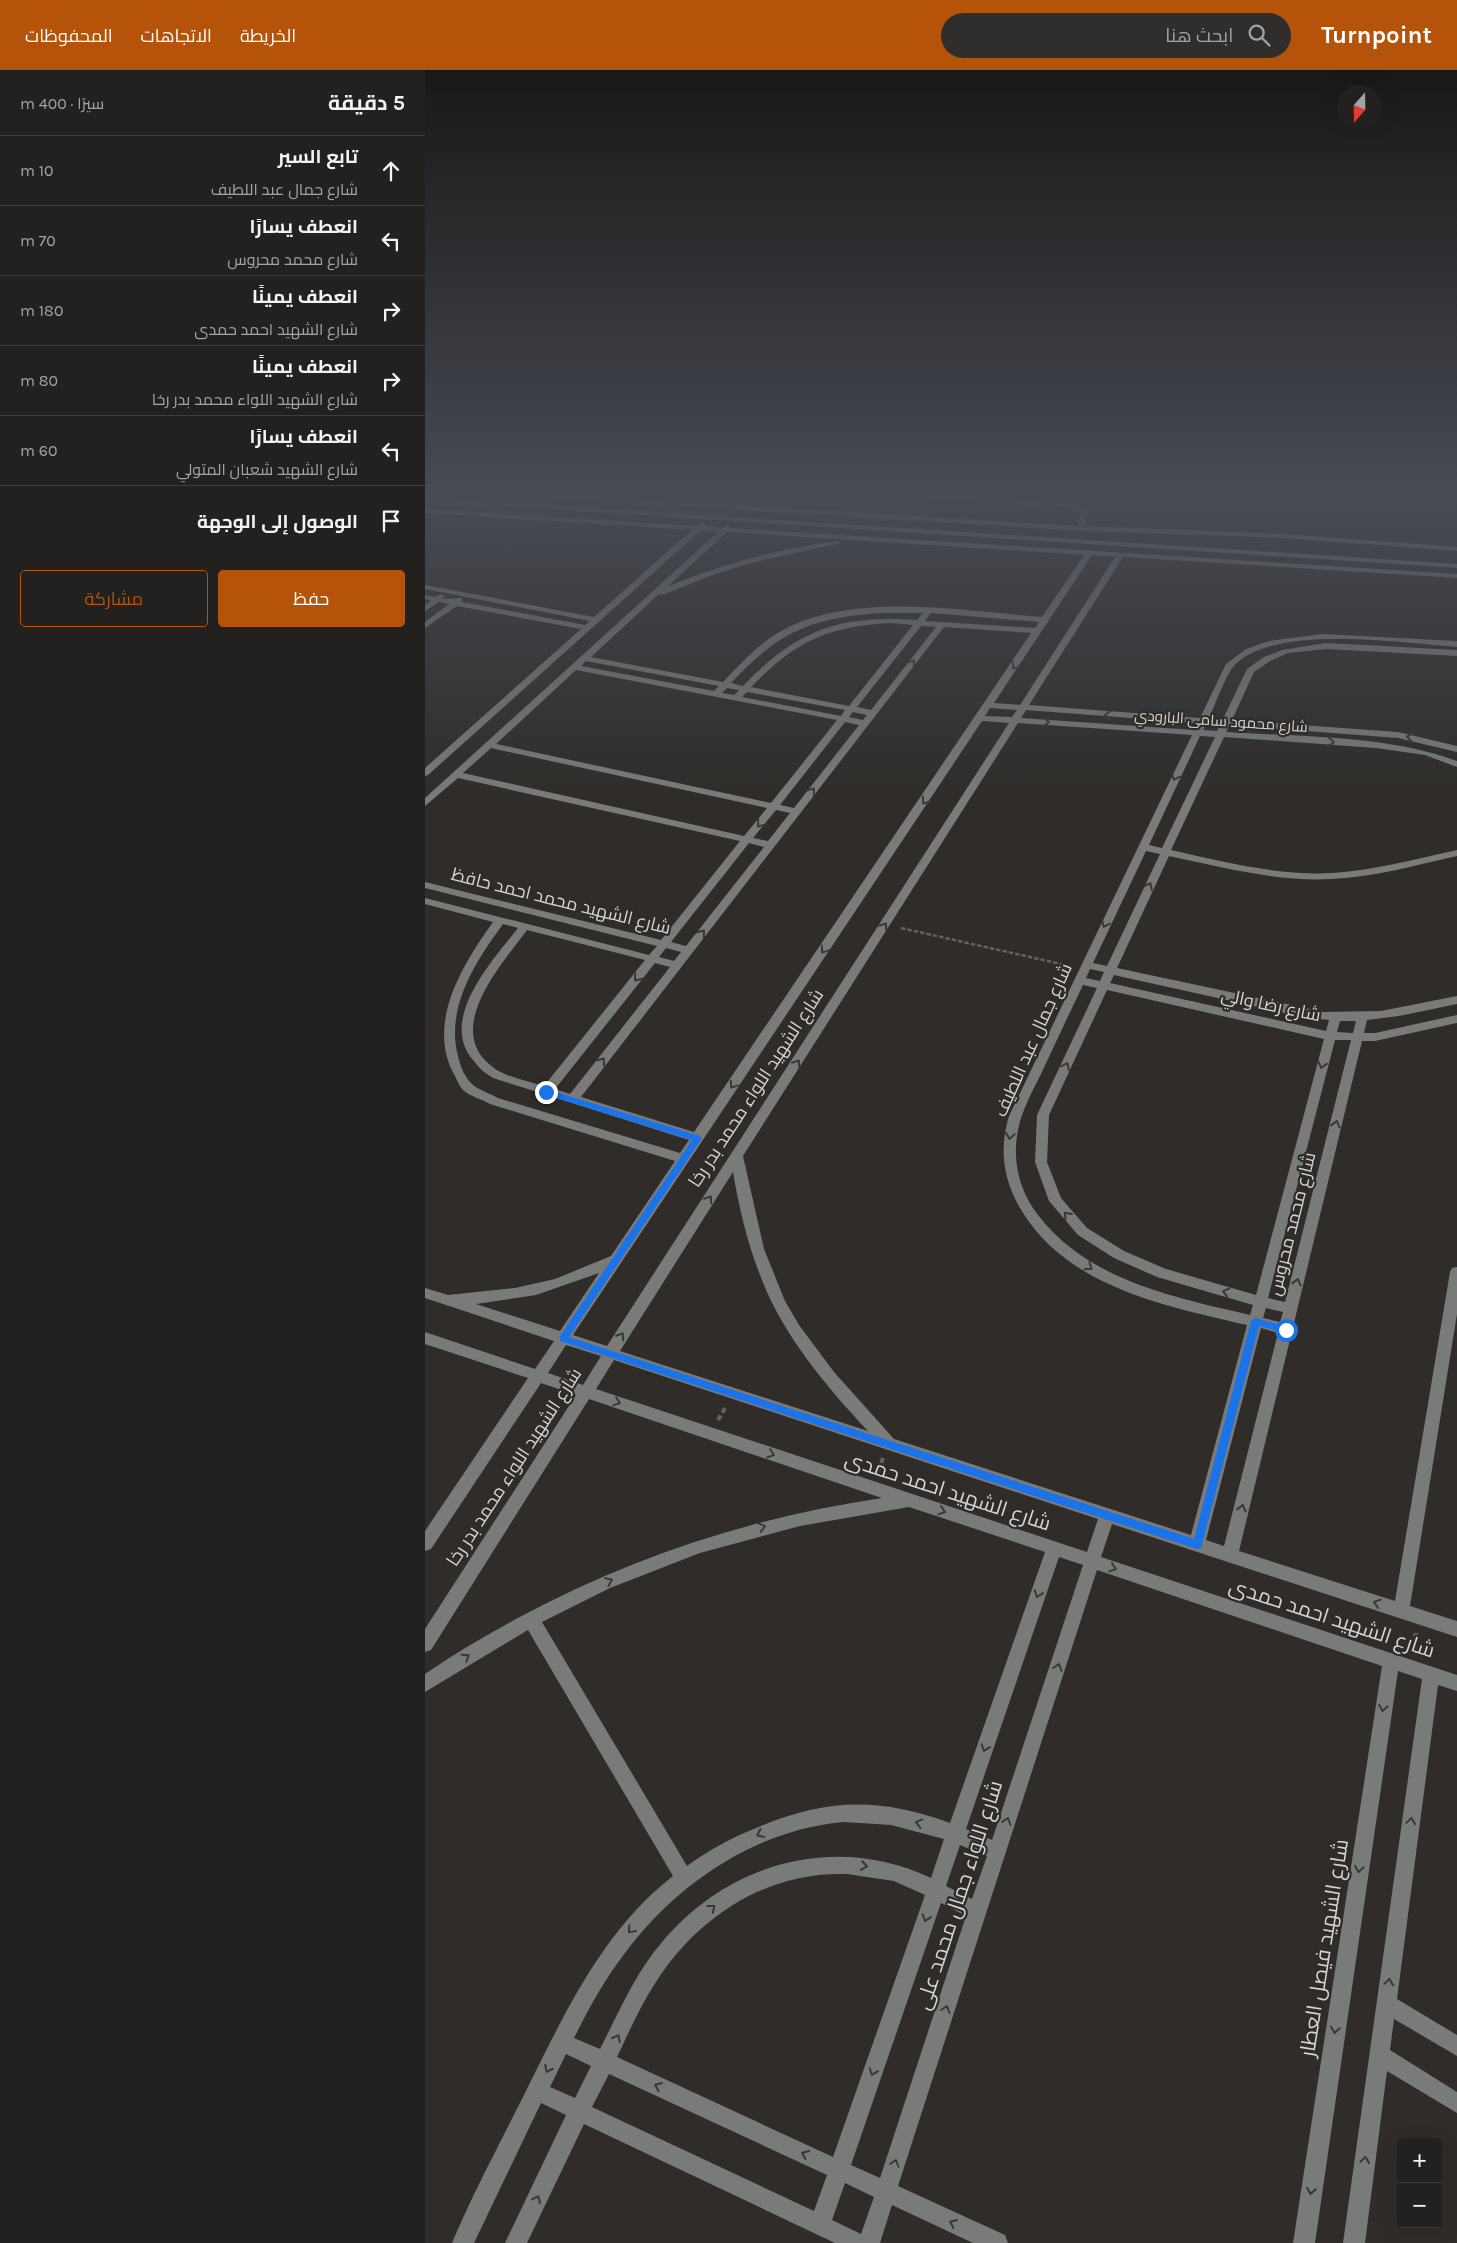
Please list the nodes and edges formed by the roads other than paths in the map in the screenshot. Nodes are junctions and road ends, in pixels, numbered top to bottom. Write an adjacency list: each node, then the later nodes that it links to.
1 (427, 597): 8 (street)
2 (462, 597): 9 (street)
3 (478, 597): 12 (street)
4 (621, 597): 12 (street)
5 (651, 597): 23 (street)
6 (1061, 597): 13 (street, شارع الشهيد اللواء محمد بدر رخا)
7 (1094, 597): 30 (street, شارع الشهيد اللواء محمد بدر رخا)
8 (437, 599): 9 (street); 10 (street)
9 (455, 602): 16 (street); 17 (street)
10 (425, 608)
11 (928, 612): 13 (street); 14 (street); 25 (street)
12 (596, 620): 17 (street)
13 (1046, 620): 18 (street, شارع الشهيد اللواء محمد بدر رخا)
14 (922, 622): 15 (street); 26 (street); 31 (street)
15 (943, 623): 18 (street); 32 (street, one-way to 15)
16 (425, 626)
17 (587, 628): 44 (street)
18 (1039, 631): 29 (street, شارع الشهيد اللواء محمد بدر رخا, one-way to 29)
19 (1381, 640): 20 (street); 21 (street); 36 (street)
20 (1457, 644)
21 (1384, 649): 22 (street); 38 (street)
22 (1457, 653)
23 (584, 658): 24 (street); 25 (street)
24 (574, 667): 27 (street); 41 (street)
25 (725, 685): 26 (street); 27 (street)
26 (745, 689): 28 (street); 31 (street)
27 (716, 694): 28 (street)
28 (736, 698): 34 (street)
29 (989, 705): 30 (street, شارع محمود سامى البارودي); 33 (street, شارع الشهيد اللواء محمد بدر رخا)
30 (1024, 708): 35 (street, شارع الشهيد اللواء محمد بدر رخا); 36 (street, شارع محمود سامى البارودي, one-way to 30)
31 (852, 709): 32 (street); 34 (street)
32 (873, 713): 37 (street)
33 (980, 718): 35 (street, شارع محمود سامى البارودي); 74 (street, شارع الشهيد اللواء محمد بدر رخا, one-way to 74)
34 (844, 719): 37 (street); 47 (street)
35 (1016, 720): 39 (street, شارع محمود سامى البارودي, one-way to 39); 75 (street, شارع الشهيد اللواء محمد بدر رخا, one-way to 35)
36 (1201, 722): 38 (street, شارع محمود سامى البارودي); 39 (street)
37 (865, 723): 48 (street, one-way to 37)
38 (1224, 723): 40 (street); 42 (street, شارع محمود سامى البارودي, one-way to 38)
39 (1196, 733): 40 (street, شارع محمود سامى البارودي); 51 (street, شارع جمال عبد اللطيف, one-way to 51)
40 (1219, 735): 43 (street, شارع محمود سامى البارودي, one-way to 43); 52 (street)
41 (489, 745): 45 (street); 47 (street)
42 (1457, 749)
43 (1457, 764)
44 (425, 774)
45 (457, 774): 46 (street); 49 (street)
46 (425, 803)
47 (774, 806): 48 (street); 49 (street, one-way to 49)
48 (797, 811): 50 (street)
49 (747, 840): 50 (street); 58 (street)
50 (770, 845): 59 (street, one-way to 50)
51 (1142, 847): 52 (street); 62 (street, شارع جمال عبد اللطيف, one-way to 62)
52 (1165, 852): 53 (street); 63 (street, one-way to 52)
53 (1457, 853)
54 (425, 885): 58 (street, شارع الشهيد محمد احمد حافظ)
55 (425, 901): 56 (street, شارع الشهيد محمد احمد حافظ)
56 (500, 920): 57 (street, شارع الشهيد محمد احمد حافظ); 76 (street)
57 (525, 926): 60 (street, شارع الشهيد محمد احمد حافظ); 72 (street)
58 (664, 944): 59 (street, شارع الشهيد محمد احمد حافظ); 60 (street)
59 (688, 950): 61 (street)
60 (652, 959): 61 (street, شارع الشهيد محمد احمد حافظ); 72 (street, one-way to 72)
61 (677, 965): 73 (street, one-way to 61)
62 (1085, 967): 63 (street, شارع رضا والي); 64 (street, شارع جمال عبد اللطيف)
63 (1110, 971): 65 (street); 67 (street, شارع رضا والي)
64 (1079, 980): 65 (street, شارع رضا والي); 83 (street, شارع جمال عبد اللطيف, one-way to 83)
65 (1103, 986): 70 (street, شارع رضا والي); 81 (street, one-way to 65)
66 (1457, 1000): 68 (street, شارع رضا والي)
67 (1335, 1018): 68 (street, شارع رضا والي); 70 (street, شارع محمد محروس)
68 (1362, 1018): 71 (street, شارع محمد محروس)
69 (1457, 1019): 71 (street, شارع رضا والي)
70 (1330, 1036): 71 (street, شارع رضا والي); 81 (street, شارع محمد محروس, one-way to 81)
71 (1357, 1037): 82 (street, شارع محمد محروس, one-way to 71)
72 (546, 1092): 73 (street)
73 (572, 1100): 74 (street)
74 (697, 1138): 76 (street, شارع الشهيد اللواء محمد بدر رخا)
75 (737, 1156): 87 (street, شارع الشهيد اللواء محمد بدر رخا, one-way to 75); 90 (street)
76 (684, 1159): 77 (street, شارع الشهيد اللواء محمد بدر رخا)
77 (616, 1259): 80 (street); 86 (street, شارع الشهيد اللواء محمد بدر رخا)
78 (1457, 1272): 98 (street)
79 (425, 1293): 80 (street, شارع الشهيد احمد حمدى)
80 (441, 1298): 86 (street, شارع الشهيد احمد حمدى)
81 (1261, 1301): 82 (street); 83 (street, شارع محمد محروس)
82 (1291, 1309): 84 (street, شارع محمد محروس)
83 (1255, 1321): 84 (street, شارع جمال عبد اللطيف); 94 (street, شارع محمد محروس)
84 (1286, 1330): 96 (street, شارع محمد محروس, one-way to 84)
85 (425, 1338): 88 (street, شارع الشهيد احمد حمدى)
86 (563, 1339): 87 (street, شارع الشهيد احمد حمدى); 88 (street, شارع الشهيد اللواء محمد بدر رخا)
87 (610, 1354): 89 (street, شارع الشهيد اللواء محمد بدر رخا); 90 (street, شارع الشهيد احمد حمدى)
88 (538, 1376): 89 (street, شارع الشهيد احمد حمدى); 93 (street, شارع الشهيد اللواء محمد بدر رخا)
89 (586, 1392): 91 (street, شارع الشهيد احمد حمدى, one-way to 91); 101 (street, شارع الشهيد اللواء محمد بدر رخا)
90 (890, 1444): 92 (street, شارع الشهيد احمد حمدى)
91 (910, 1500): 95 (street, شارع الشهيد احمد حمدى, one-way to 95); 99 (street, one-way to 91)
92 (1107, 1515): 94 (street, شارع الشهيد احمد حمدى); 97 (street, شارع اللواء جمال محمد على)
93 (425, 1544)
94 (1197, 1544): 96 (street, شارع الشهيد احمد حمدى)
95 (1054, 1548): 97 (street, شارع الشهيد احمد حمدى); 106 (street, شارع اللواء جمال محمد على, one-way to 106)
96 (1230, 1555): 98 (street, شارع الشهيد احمد حمدى, one-way to 96)
97 (1092, 1561): 102 (street, شارع الشهيد احمد حمدى, one-way to 102); 107 (street, شارع اللواء جمال محمد على, one-way to 97)
98 (1401, 1611): 100 (street, شارع الشهيد احمد حمدى)
99 (531, 1619): 105 (street, one-way to 99); 108 (street)
100 (1457, 1629)
101 (425, 1644)
102 (1391, 1660): 103 (street, شارع الشهيد احمد حمدى); 127 (street, شارع الشهيد فيصل العطار, one-way to 127)
103 (1431, 1674): 104 (street, شارع الشهيد احمد حمدى); 111 (street, one-way to 103)
104 (1457, 1682)
105 (425, 1684)
106 (955, 1833): 107 (street); 108 (street, one-way to 108); 109 (street, شارع اللواء جمال محمد على)
107 (997, 1851): 110 (street, شارع اللواء جمال محمد على)
108 (684, 1878): 112 (street, one-way to 112)
109 (935, 1891): 110 (street); 115 (street, one-way to 109); 119 (street, شارع اللواء جمال محمد على, one-way to 119)
110 (977, 1912): 120 (street, شارع اللواء جمال محمد على, one-way to 110)
111 (1386, 2003): 113 (street); 114 (street)
112 (562, 2042): 115 (street); 116 (street, one-way to 116)
113 (1457, 2046)
114 (1379, 2055): 117 (street); 128 (street, one-way to 114)
115 (605, 2061): 118 (street); 119 (street, one-way to 115)
116 (537, 2091): 118 (street); 122 (street)
117 (1457, 2103)
118 (579, 2111): 121 (street); 123 (street, one-way to 118)
119 (839, 2170): 120 (street); 121 (street, شارع اللواء جمال محمد على)
120 (886, 2192): 125 (street, شارع اللواء جمال محمد على); 126 (street, one-way to 120)
121 (820, 2225): 124 (street)
122 (463, 2243)
123 (516, 2243)
124 (858, 2243)
125 (869, 2243)
126 (997, 2243)
127 (1303, 2243)
128 (1354, 2243)

